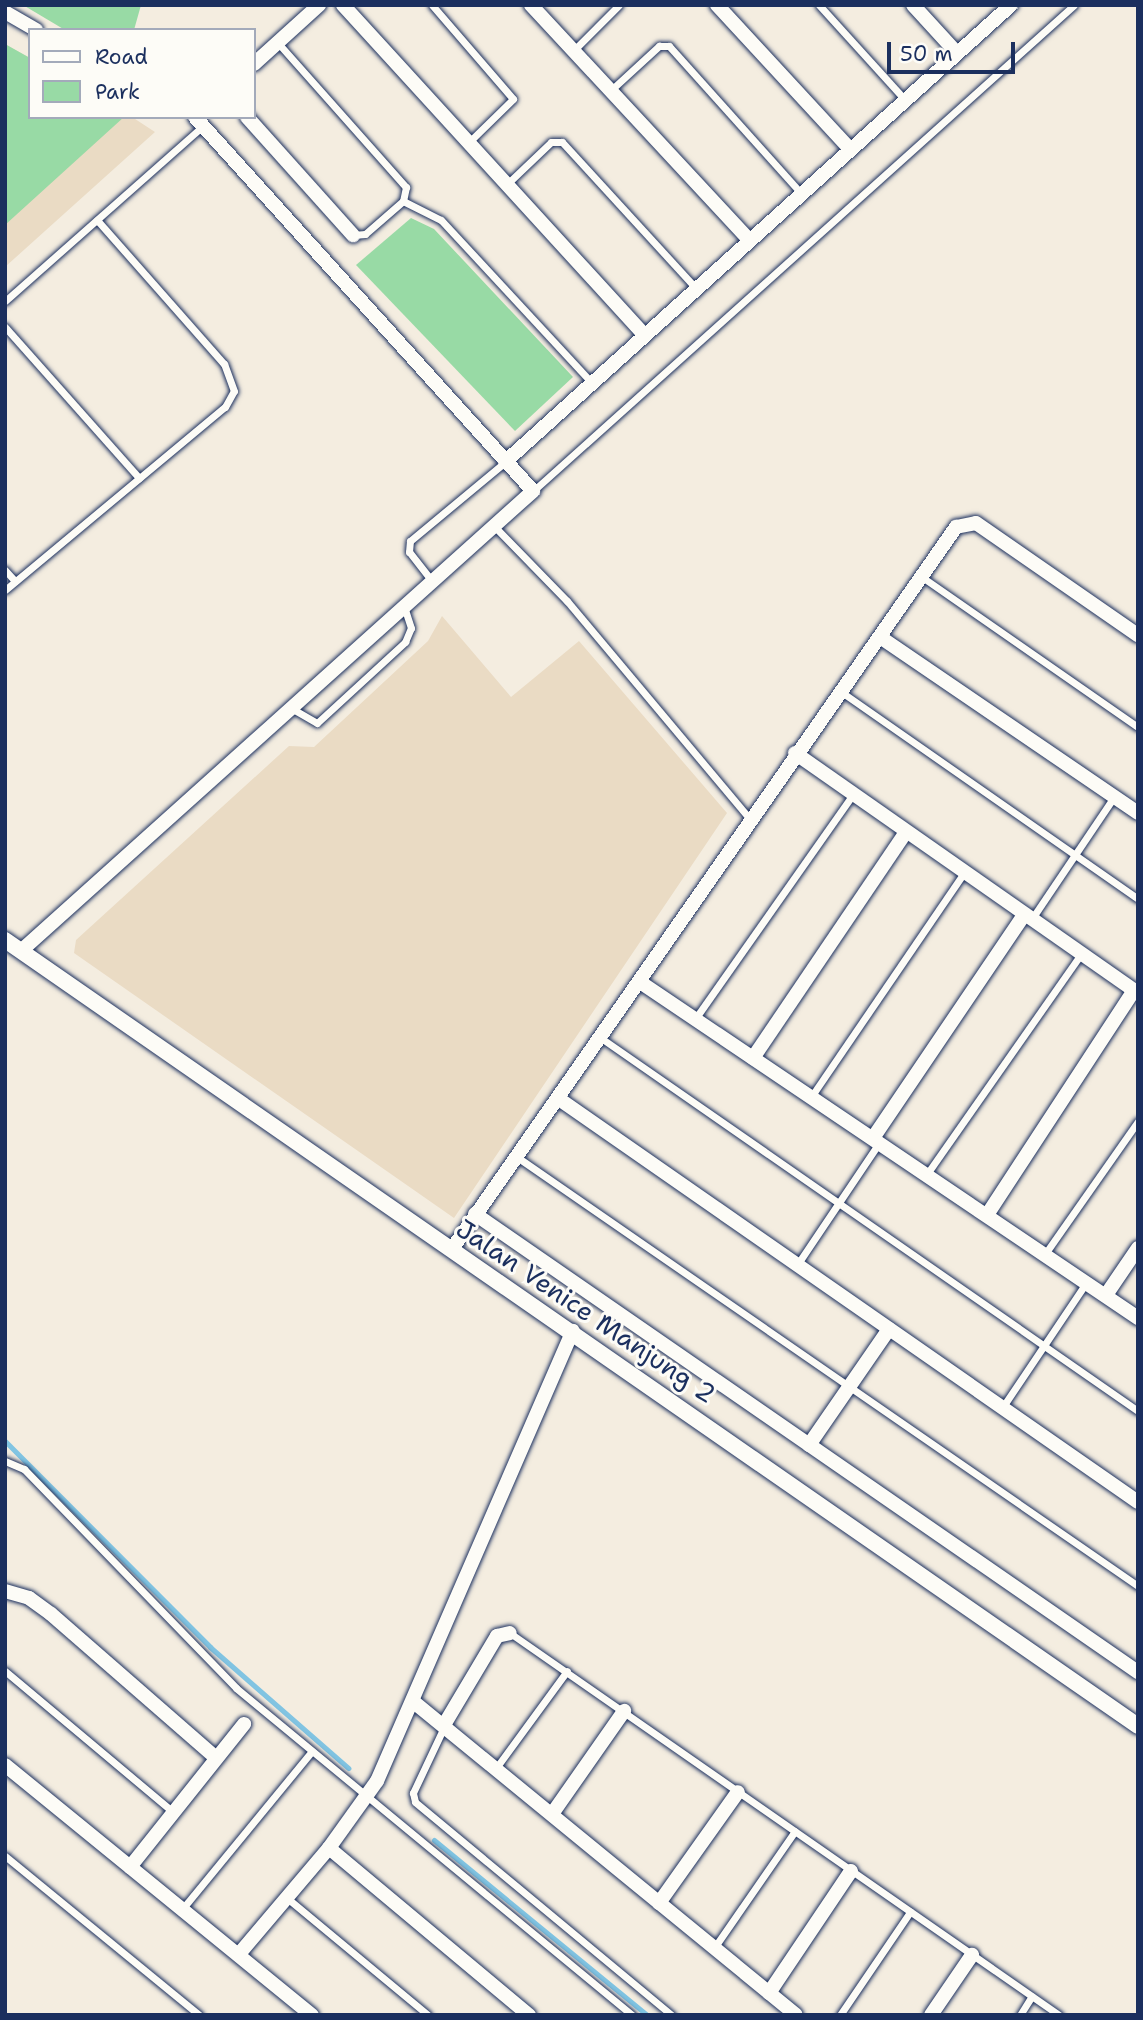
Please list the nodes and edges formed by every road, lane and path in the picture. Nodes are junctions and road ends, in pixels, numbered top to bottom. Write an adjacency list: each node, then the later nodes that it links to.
1 (319, 5): 13 (street)
2 (343, 5): 21 (street)
3 (432, 5): 21 (lane)
4 (531, 5): 14 (street)
5 (619, 5): 14 (lane)
6 (717, 5): 22 (street)
7 (819, 5): 18 (lane)
8 (913, 5): 15 (street)
9 (1074, 5): 36 (lane)
10 (1009, 6): 15 (street)
11 (5, 12): 12 (street)
12 (33, 28)
13 (278, 43): 16 (street); 25 (lane)
14 (573, 51): 17 (street)
15 (957, 53): 18 (street)
16 (256, 62)
17 (610, 91): 24 (lane); 28 (street)
18 (905, 100): 22 (street)
19 (249, 119): 27 (street)
20 (199, 122): 26 (lane); 34 (street)
21 (467, 144): 23 (street)
22 (850, 149): 24 (street)
23 (505, 185): 29 (lane); 32 (street)
24 (801, 193): 28 (street)
25 (403, 201): 27 (lane); 33 (lane)
26 (97, 220): 30 (lane); 35 (lane)
27 (353, 235)
28 (749, 240): 29 (street)
29 (696, 288): 32 (street)
30 (5, 301)
31 (5, 327): 35 (lane)
32 (644, 335): 33 (street)
33 (592, 383): 34 (street)
34 (505, 462): 36 (street); 41 (lane)
35 (139, 478): 40 (lane)
36 (533, 491): 37 (street)
37 (493, 526): 41 (street); 53 (lane)
38 (5, 570): 40 (lane)
39 (921, 576): 44 (street); 45 (street); 48 (lane)
40 (15, 581): 42 (lane)
41 (432, 581): 43 (street)
42 (5, 590)
43 (404, 607): 47 (street); 47 (lane)
44 (1138, 635)
45 (880, 637): 46 (street); 51 (street)
46 (841, 691): 49 (street); 55 (lane)
47 (291, 708): 59 (street)
48 (1138, 727)
49 (795, 753): 50 (street); 53 (street)
50 (853, 794): 54 (street); 63 (lane)
51 (1114, 797): 52 (street); 55 (lane)
52 (1138, 813)
53 (750, 818): 61 (street)
54 (906, 832): 56 (street); 65 (street)
55 (1075, 855): 57 (lane); 58 (lane)
56 (964, 873): 58 (street); 66 (lane)
57 (1138, 898)
58 (1028, 918): 60 (street); 69 (street)
59 (11, 946): 76 (street, Jalan Venice Manjung 2)
60 (1081, 954): 62 (street); 71 (lane)
61 (640, 982): 63 (street); 64 (street)
62 (1136, 992): 74 (street)
63 (695, 1019): 65 (street)
64 (601, 1038): 67 (street); 72 (lane)
65 (753, 1058): 66 (street)
66 (811, 1097): 69 (street)
67 (559, 1099): 70 (street); 78 (street)
68 (1138, 1121): 77 (lane)
69 (876, 1140): 71 (street); 72 (lane)
70 (517, 1157): 73 (street); 85 (lane)
71 (927, 1174): 74 (street)
72 (838, 1203): 78 (lane); 84 (lane)
73 (475, 1214): 76 (street); 88 (street)
74 (987, 1215): 77 (street)
75 (1138, 1248): 80 (street)
76 (452, 1249): 83 (street, Jalan Venice Manjung 2)
77 (1045, 1254): 79 (street)
78 (797, 1265): 82 (street)
79 (1086, 1282): 80 (street); 84 (lane)
80 (1106, 1295): 81 (street)
81 (1138, 1318)
82 (889, 1329): 85 (street); 86 (street)
83 (573, 1331): 97 (street); 99 (street, Jalan Venice Manjung 2)
84 (1043, 1346): 86 (lane); 87 (lane)
85 (849, 1387): 88 (street); 91 (lane)
86 (1002, 1408): 90 (street)
87 (1138, 1411)
88 (809, 1445): 96 (street)
89 (5, 1461): 102 (lane)
90 (1138, 1502)
91 (1138, 1586)
92 (5, 1591): 103 (street)
93 (510, 1633): 95 (lane); 101 (street)
94 (5, 1671): 108 (lane)
95 (567, 1671): 98 (lane); 105 (lane)
96 (1138, 1672)
97 (415, 1703): 101 (street); 107 (street)
98 (624, 1711): 106 (lane); 109 (street)
99 (1136, 1722)
100 (244, 1724): 103 (street)
101 (444, 1725): 105 (street); 129 (lane)
102 (312, 1751): 107 (lane); 117 (lane)
103 (216, 1758): 108 (street)
104 (6, 1767): 113 (street)
105 (496, 1768): 109 (street)
106 (738, 1791): 110 (lane); 116 (street)
107 (366, 1796): 111 (street); 128 (lane)
108 (173, 1812): 113 (street)
109 (552, 1814): 116 (street)
110 (795, 1832): 114 (lane); 119 (lane)
111 (328, 1848): 115 (street); 127 (street)
112 (5, 1856): 124 (lane)
113 (130, 1867): 117 (street)
114 (850, 1871): 118 (lane); 122 (street)
115 (286, 1898): 120 (street); 126 (lane)
116 (659, 1903): 119 (street)
117 (183, 1908): 120 (street)
118 (911, 1912): 121 (lane); 131 (lane)
119 (714, 1948): 122 (street)
120 (239, 1954): 125 (street)
121 (972, 1955): 123 (lane); 132 (street)
122 (769, 1993): 130 (street)
123 (1032, 1996): 133 (lane); 134 (lane)
124 (199, 2015)
125 (312, 2015)
126 (428, 2015)
127 (529, 2015)
128 (632, 2015)
129 (672, 2015)
130 (796, 2015)
131 (840, 2015)
132 (931, 2015)
133 (1020, 2015)
134 (1059, 2015)

